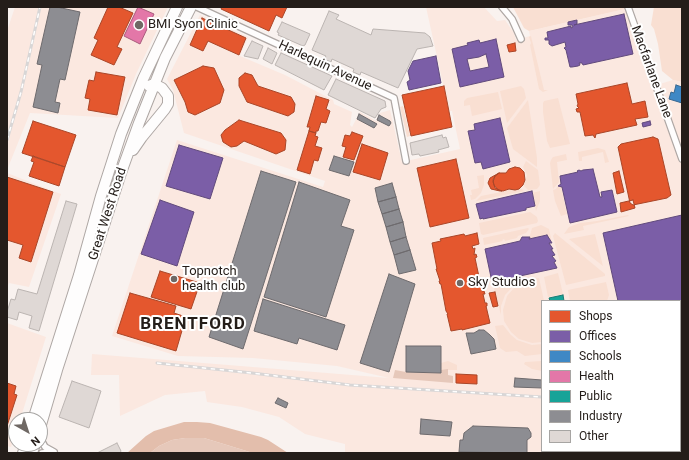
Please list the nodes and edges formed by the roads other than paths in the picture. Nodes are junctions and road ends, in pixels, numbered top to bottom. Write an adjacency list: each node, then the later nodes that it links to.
1 (177, 7): 8 (highway, Great West Road)
2 (191, 7): 7 (highway, Great West Road)
3 (198, 7): 10 (street, Harlequin Avenue)
4 (502, 7): 6 (street)
5 (628, 7): 9 (street, Macfarlane Lane)
6 (519, 39)
7 (154, 84): 8 (highway); 11 (highway, Great West Road); 11 (highway)
8 (134, 99): 12 (highway, Great West Road)
9 (682, 160)
10 (406, 161)
11 (122, 170): 13 (highway, Great West Road)
12 (36, 412)
13 (45, 412)
14 (48, 449): 15 (street)
15 (42, 453)

